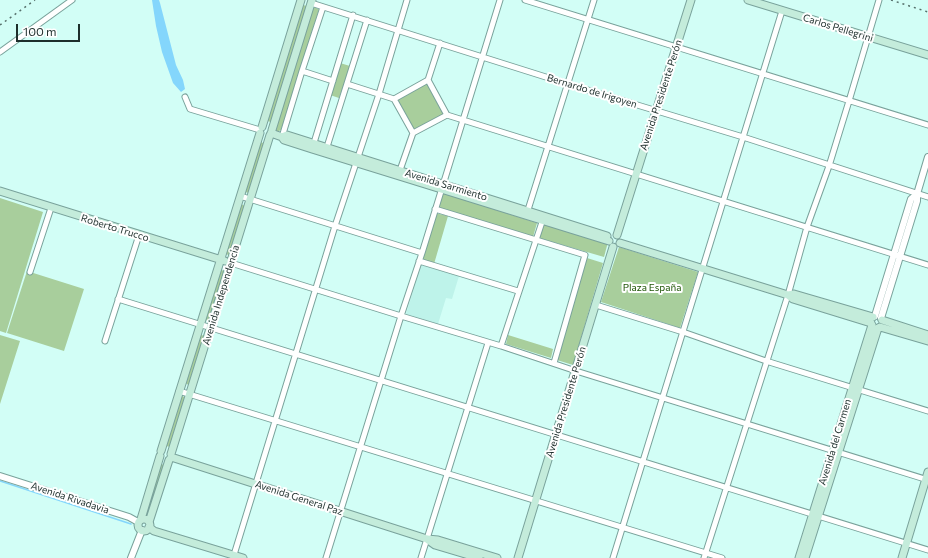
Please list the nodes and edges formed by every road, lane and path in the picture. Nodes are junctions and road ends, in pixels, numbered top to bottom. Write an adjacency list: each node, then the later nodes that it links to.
1 (72, 0): 20 (street)
2 (302, 0): 10 (street, Bernardo de Irigoyen); 37 (main road, Avenida Independencia)
3 (407, 0): 16 (street)
4 (500, 0): 22 (street)
5 (526, 0): 14 (street)
6 (594, 0): 14 (street)
7 (691, 0): 19 (main road, Avenida Presidente Perón)
8 (748, 0): 12 (main road, Carlos Pellegrini)
9 (879, 0): 17 (street)
10 (311, 1): 11 (street, Bernardo de Irigoyen); 38 (main road, Avenida Independencia)
11 (323, 7): 13 (street, Bernardo de Irigoyen); 23 (street)
12 (782, 11): 17 (main road, Carlos Pellegrini); 24 (street)
13 (353, 16): 15 (street, Bernardo de Irigoyen); 26 (street)
14 (588, 19): 19 (street); 28 (street)
15 (367, 20): 16 (street, Bernardo de Irigoyen); 27 (street)
16 (398, 30): 18 (street, Bernardo de Irigoyen); 29 (street)
17 (868, 36): 21 (main road, Carlos Pellegrini); 32 (street)
18 (440, 43): 22 (street, Bernardo de Irigoyen); 25 (street)
19 (677, 47): 24 (street); 33 (main road, Avenida Presidente Perón)
20 (0, 52)
21 (928, 55)
22 (483, 56): 28 (street, Bernardo de Irigoyen); 35 (street)
23 (302, 70): 26 (street); 40 (street)
24 (763, 74): 32 (street); 41 (street)
25 (428, 80): 31 (street); 34 (street)
26 (333, 81): 42 (street)
27 (347, 84): 29 (street); 44 (street)
28 (568, 84): 33 (street, Bernardo de Irigoyen); 43 (street)
29 (379, 94): 31 (street); 46 (street)
30 (185, 97): 37 (street)
31 (394, 98): 39 (street)
32 (850, 101): 36 (street); 47 (street)
33 (656, 110): 41 (street, Bernardo de Irigoyen); 49 (main road, Avenida Presidente Perón)
34 (447, 115): 35 (street); 39 (street)
35 (462, 120): 43 (street); 50 (street)
36 (928, 125)
37 (261, 130): 38 (main road, Avenida Sarmiento); 53 (main road, Avenida Independencia)
38 (271, 133): 40 (main road, Avenida Sarmiento); 55 (main road, Avenida Independencia)
39 (413, 134): 48 (street)
40 (282, 137): 42 (main road, Avenida Sarmiento)
41 (743, 137): 47 (street, Bernardo de Irigoyen); 56 (street)
42 (312, 147): 44 (main road, Avenida Sarmiento)
43 (548, 147): 49 (street); 59 (street)
44 (326, 151): 46 (main road, Avenida Sarmiento)
45 (928, 157): 52 (street, Avenida del Carmen)
46 (357, 160): 48 (main road, Avenida Sarmiento); 61 (street)
47 (829, 166): 52 (street, Bernardo de Irigoyen); 62 (street)
48 (399, 173): 50 (main road, Avenida Sarmiento)
49 (636, 174): 56 (street); 65 (main road, Avenida Presidente Perón)
50 (442, 186): 58 (street); 59 (main road, Avenida Sarmiento)
51 (0, 191): 57 (main road, Roberto Trucco)
52 (917, 194): 54 (street, Bernardo de Irigoyen); 67 (street, Avenida del Carmen)
53 (240, 196): 55 (street); 68 (main road, Avenida Independencia)
54 (928, 197)
55 (250, 199): 61 (street); 70 (main road, Avenida Independencia)
56 (723, 202): 62 (street); 72 (street)
57 (51, 208): 63 (main road, Roberto Trucco); 73 (street)
58 (435, 209): 64 (street); 66 (street)
59 (527, 213): 60 (main road, Avenida Sarmiento)
60 (542, 219): 64 (street); 65 (main road, Avenida Sarmiento)
61 (335, 226): 66 (street); 74 (street)
62 (807, 227): 67 (street); 76 (street)
63 (139, 235): 68 (main road, Roberto Trucco); 77 (street)
64 (535, 240): 75 (street); 91 (street)
65 (612, 240): 72 (main road); 78 (main road, Avenida Presidente Perón)
66 (422, 253): 69 (street)
67 (897, 255): 71 (street); 80 (street, Avenida del Carmen)
68 (220, 260): 70 (main road, Roberto Trucco); 81 (main road, Avenida Independencia)
69 (419, 260): 75 (street); 79 (street)
70 (230, 263): 74 (street); 82 (main road, Avenida Independencia)
71 (928, 265)
72 (703, 269): 76 (main road); 83 (street)
73 (30, 272)
74 (316, 290): 79 (street); 89 (street)
75 (518, 291): 88 (street)
76 (788, 295): 80 (main road); 90 (street)
77 (118, 299): 81 (street); 85 (street)
78 (596, 305): 83 (street); 92 (main road, Avenida Presidente Perón)
79 (401, 316): 87 (street); 93 (street)
80 (876, 322): 84 (main road); 86 (main road); 94 (main road, Avenida del Carmen)
81 (200, 324): 82 (street); 95 (main road, Avenida Independencia)
82 (211, 328): 89 (street); 96 (main road, Avenida Independencia)
83 (683, 332): 90 (street); 97 (street)
84 (928, 335)
85 (105, 341)
86 (928, 341)
87 (488, 343): 88 (street); 98 (street)
88 (501, 346): 91 (street)
89 (296, 354): 93 (street); 100 (street)
90 (766, 361): 94 (street); 101 (street)
91 (554, 363): 92 (street)
92 (576, 371): 97 (street); 102 (main road, Avenida Presidente Perón)
93 (381, 380): 98 (street); 103 (street)
94 (855, 389): 99 (street); 104 (main road, Avenida del Carmen)
95 (179, 391): 96 (street); 105 (main road, Avenida Independencia)
96 (190, 394): 100 (street); 106 (main road, Avenida Independencia)
97 (662, 398): 101 (street); 107 (street)
98 (468, 407): 102 (street); 109 (street)
99 (928, 411)
100 (275, 420): 103 (street); 112 (street)
101 (746, 424): 104 (street); 113 (street)
102 (556, 435): 107 (street); 115 (main road, Avenida Presidente Perón)
103 (361, 446): 109 (street); 116 (street)
104 (835, 451): 111 (street); 117 (main road, Avenida del Carmen)
105 (161, 454): 106 (main road, Avenida General Paz); 118 (main road, Avenida Independencia)
106 (171, 457): 112 (main road, Avenida General Paz); 119 (main road, Avenida Independencia)
107 (643, 462): 113 (street); 120 (street)
108 (928, 472): 111 (main road)
109 (448, 473): 115 (street); 122 (street)
110 (0, 476): 118 (street, Avenida Rivadavia)
111 (927, 480): 123 (main road)
112 (255, 485): 116 (main road, Avenida General Paz); 126 (street)
113 (726, 488): 117 (street); 125 (street)
114 (928, 488): 123 (main road)
115 (536, 500): 120 (street); 133 (main road, Avenida Presidente Perón)
116 (340, 512): 122 (main road, Avenida General Paz); 129 (street)
117 (816, 515): 123 (street); 136 (main road, Avenida del Carmen); 137 (main road, Avenida del Carmen)
118 (140, 521): 119 (main road); 121 (main road)
119 (149, 525): 121 (main road); 126 (main road)
120 (622, 527): 125 (street); 134 (street)
121 (142, 530): 127 (street)
122 (426, 539): 130 (street); 131 (main road, Avenida General Paz); 132 (main road, Avenida General Paz)
123 (908, 544): 124 (street); 138 (main road); 139 (main road)
124 (928, 550)
125 (705, 556): 135 (street)
126 (233, 557): 128 (main road)
127 (131, 558)
128 (243, 558)
129 (326, 558)
130 (421, 558)
131 (479, 558)
132 (497, 558)
133 (518, 558)
134 (613, 558)
135 (722, 558)
136 (799, 558)
137 (805, 558)
138 (902, 558)
139 (906, 558)

